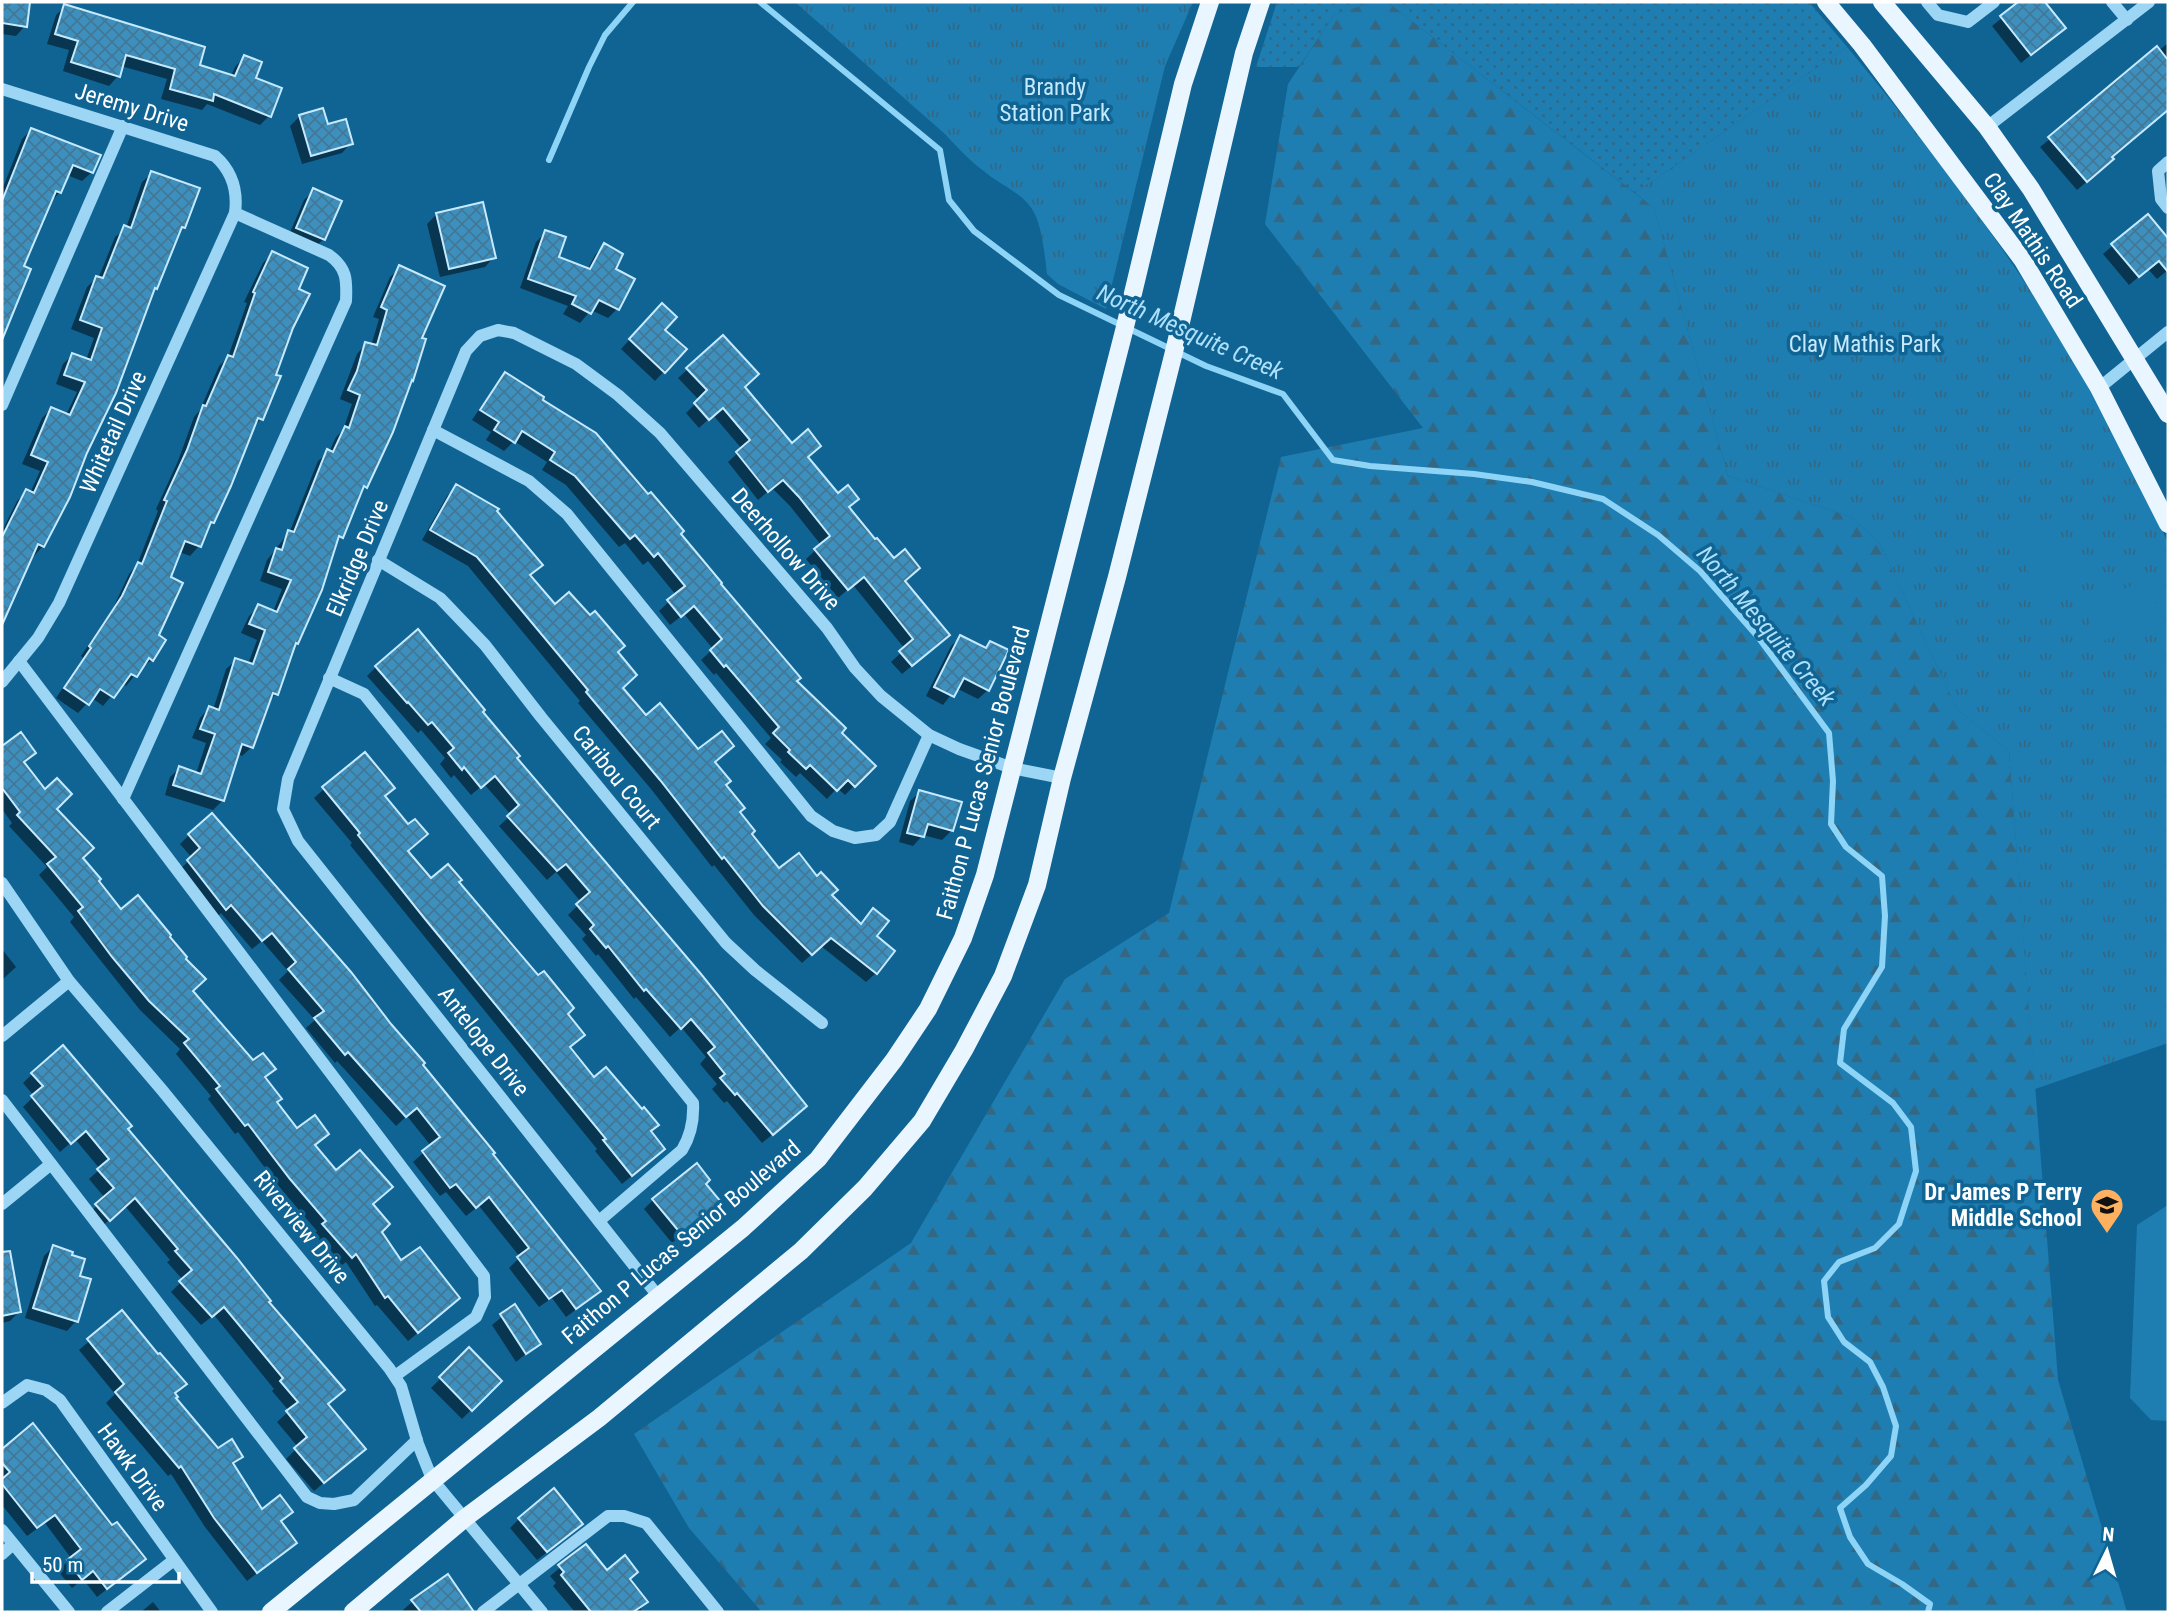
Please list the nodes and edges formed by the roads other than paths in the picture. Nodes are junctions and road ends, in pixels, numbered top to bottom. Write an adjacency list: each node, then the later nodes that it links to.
1 (1210, 2): 30 (main road, Faithon P Lucas Senior Boulevard)
2 (1261, 2): 31 (main road)
3 (1826, 2): 20 (main road, Clay Mathis Road)
4 (1882, 2): 12 (main road, Clay Mathis Road)
5 (1927, 2): 6 (street)
6 (1994, 2)
7 (2112, 2): 9 (street)
8 (2149, 2): 9 (street)
9 (2127, 20): 12 (street)
10 (2, 89): 11 (street, Jeremy Drive)
11 (123, 126): 14 (street, Jeremy Drive); 21 (street)
12 (1987, 127): 19 (main road, Clay Mathis Road)
13 (2168, 162): 15 (street)
14 (234, 186): 16 (street, Whitetail Drive)
15 (2168, 208)
16 (235, 213): 26 (street, Whitetail Drive); 32 (street)
17 (487, 332): 23 (street, Elkridge Drive); 29 (street, Deerhollow Drive)
18 (2168, 332): 19 (street)
19 (2136, 360): 20 (street); 22 (main road, Clay Mathis Road)
20 (2099, 388): 24 (main road, Clay Mathis Road)
21 (2, 405)
22 (2168, 414)
23 (433, 430): 25 (street, Elkridge Drive); 29 (street)
24 (2168, 524)
25 (378, 560): 27 (street, Elkridge Drive); 36 (street, Caribou Court)
26 (19, 661): 28 (street, Whitetail Drive); 32 (street)
27 (329, 678): 33 (street, Elkridge Drive); 41 (street)
28 (2, 682)
29 (929, 735): 30 (street, Deerhollow Drive)
30 (1012, 768): 31 (street, Deerhollow Drive); 42 (main road, Faithon P Lucas Senior Boulevard)
31 (1062, 778): 47 (main road)
32 (123, 799): 43 (street)
33 (283, 809): 41 (street, Antelope Drive)
34 (2, 883): 35 (street, Riverview Drive)
35 (69, 981): 37 (street); 43 (street, Riverview Drive)
36 (822, 1023)
37 (2, 1036)
38 (2, 1100): 39 (street)
39 (51, 1164): 40 (street); 45 (street)
40 (2, 1204)
41 (599, 1221): 42 (street, Antelope Drive)
42 (658, 1296): 46 (main road, Faithon P Lucas Senior Boulevard)
43 (395, 1376): 45 (street, Riverview Drive)
44 (2, 1403): 51 (street, Hawk Drive)
45 (417, 1440): 46 (street, Riverview Drive)
46 (432, 1479): 47 (street, Riverview Drive); 56 (main road, Faithon P Lucas Senior Boulevard)
47 (465, 1518): 52 (street, Riverview Drive); 57 (main road)
48 (2, 1530): 49 (street)
49 (13, 1544): 50 (street); 53 (street)
50 (2, 1554)
51 (174, 1560): 54 (street); 55 (street, Hawk Drive)
52 (519, 1584): 58 (street); 59 (street, Riverview Drive); 60 (street)
53 (69, 1612)
54 (107, 1612)
55 (212, 1612)
56 (271, 1612)
57 (354, 1612)
58 (483, 1612)
59 (542, 1612)
60 (718, 1612)

